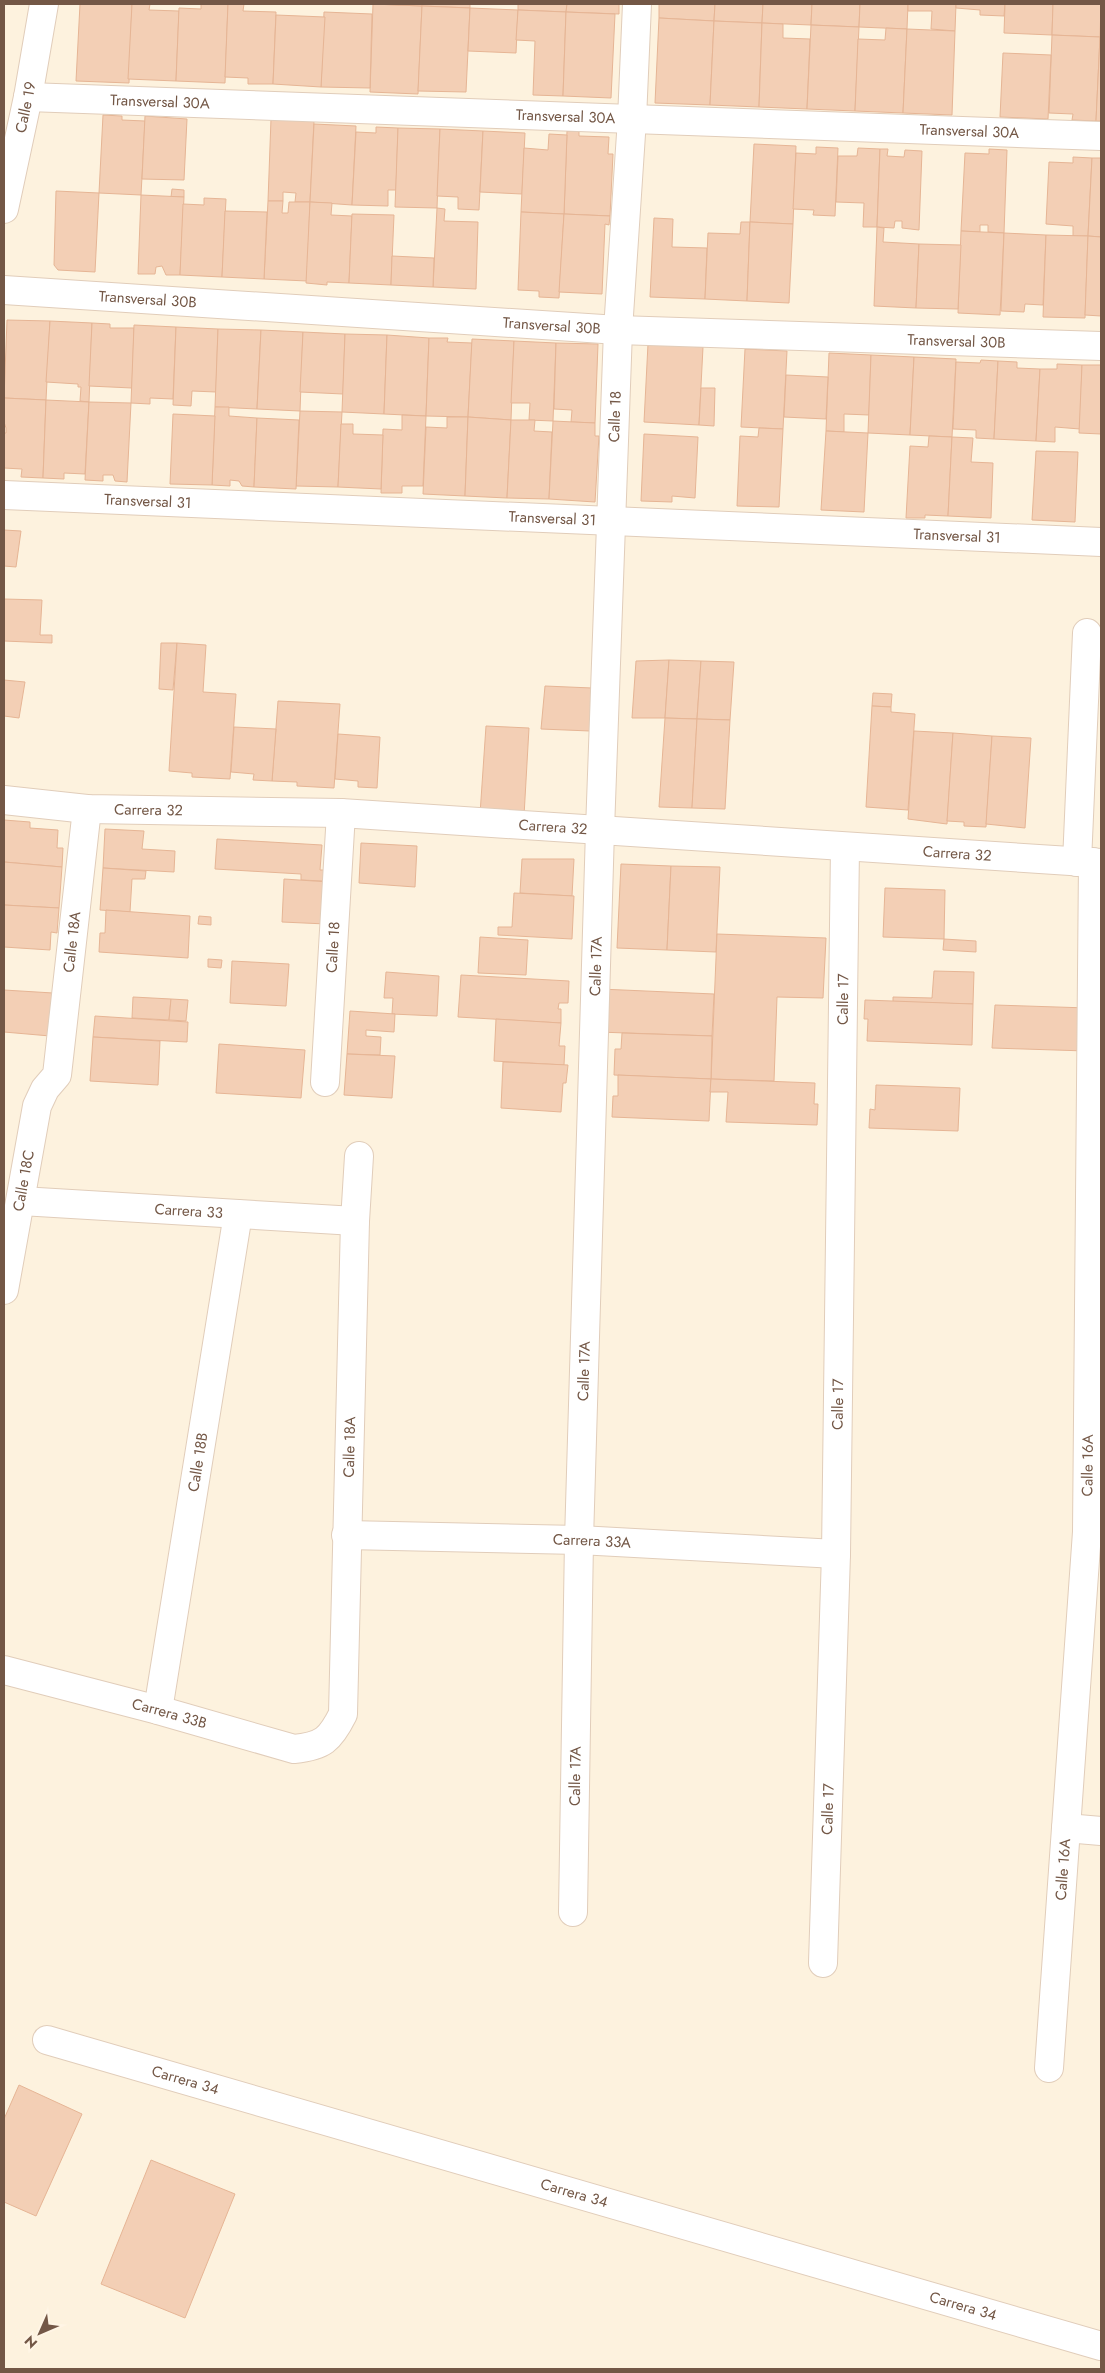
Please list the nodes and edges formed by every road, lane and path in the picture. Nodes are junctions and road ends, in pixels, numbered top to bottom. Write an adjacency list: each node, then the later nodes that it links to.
1 (44, 4): 3 (street, Calle 19)
2 (637, 4): 4 (street, Calle 18)
3 (28, 97): 4 (street, Transversal 30A); 6 (street, Calle 19)
4 (632, 119): 5 (street, Transversal 30A); 8 (street, Calle 18)
5 (1101, 136)
6 (4, 210)
7 (4, 290): 8 (street, Transversal 30B)
8 (618, 330): 9 (street, Transversal 30B); 11 (street, Calle 18)
9 (1101, 346)
10 (4, 495): 11 (street, Transversal 31)
11 (612, 521): 12 (street, Transversal 31); 17 (street, Calle 18)
12 (1101, 542)
13 (1087, 633): 19 (street, Calle 16A)
14 (4, 800): 15 (street, Carrera 32)
15 (86, 808): 16 (street, Carrera 32); 20 (street, Calle 18A)
16 (341, 813): 17 (street, Carrera 32); 21 (street, Calle 18)
17 (600, 830): 18 (street, Carrera 32); 28 (street, Calle 17A)
18 (845, 846): 19 (street, Carrera 32); 29 (street, Calle 17)
19 (1090, 862): 33 (street, Calle 16A)
20 (57, 1075): 23 (street, Calle 18C)
21 (325, 1082)
22 (359, 1156): 25 (street, Calle 18A)
23 (21, 1201): 24 (street, Carrera 33); 26 (street, Calle 18C)
24 (238, 1214): 25 (street, Carrera 33); 31 (street, Calle 18B)
25 (355, 1221): 27 (street, Calle 18A)
26 (4, 1290)
27 (346, 1535): 28 (street, Carrera 33A); 32 (street, Calle 18A)
28 (579, 1540): 29 (street, Carrera 33A); 35 (street, Calle 17A)
29 (836, 1554): 36 (street, Calle 17)
30 (4, 1670): 31 (street, Carrera 33B)
31 (158, 1710): 32 (street, Carrera 33B)
32 (333, 1735)
33 (1066, 1828): 34 (street); 38 (street, Calle 16A)
34 (1101, 1831)
35 (573, 1912)
36 (823, 1963)
37 (47, 2040): 39 (street, Carrera 34)
38 (1050, 2068)
39 (1101, 2346)

